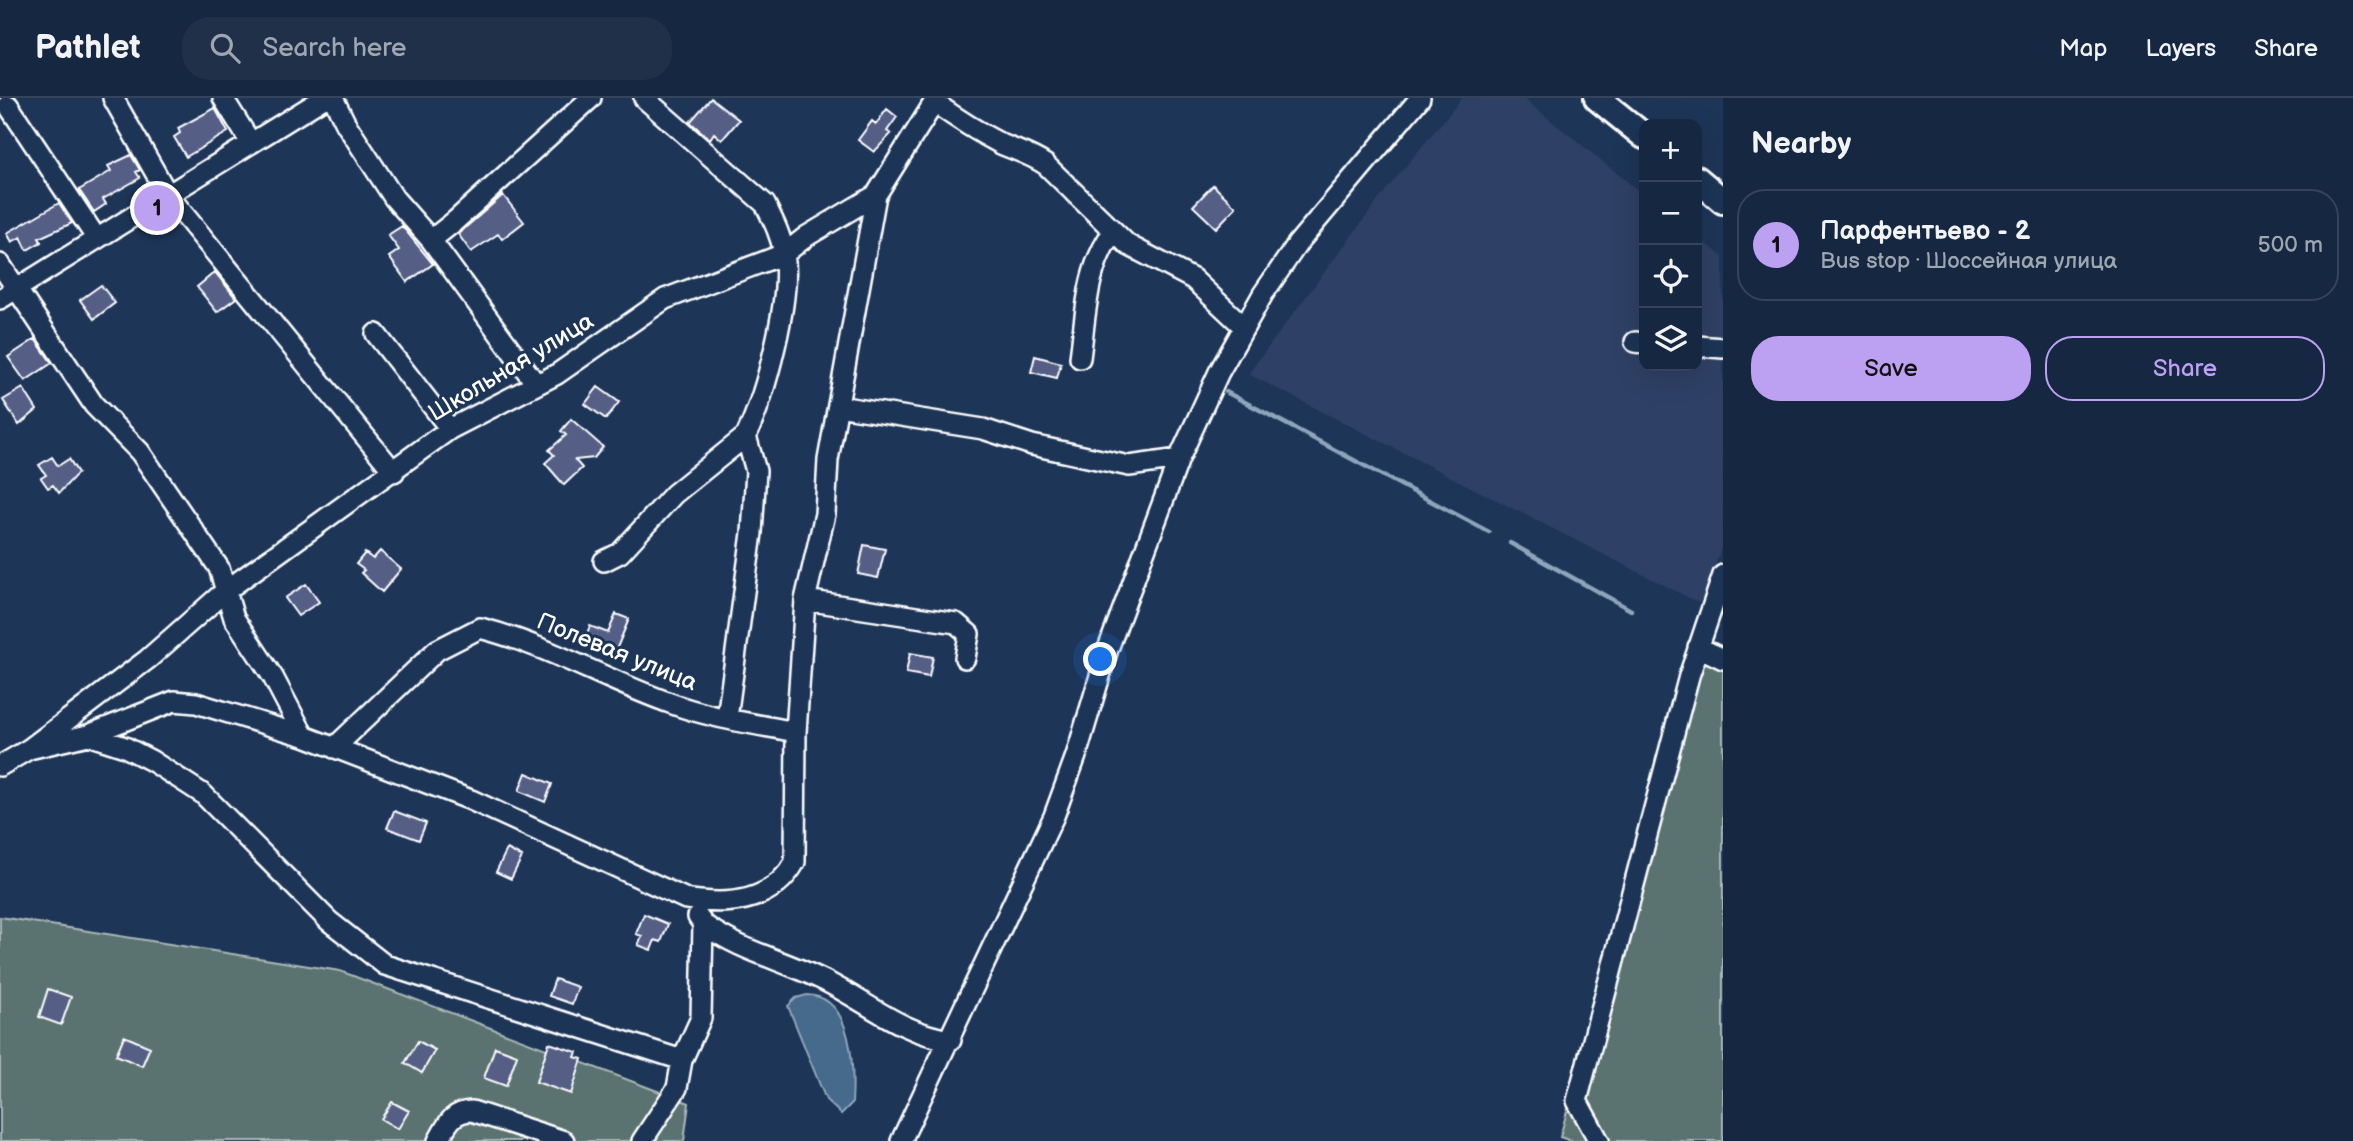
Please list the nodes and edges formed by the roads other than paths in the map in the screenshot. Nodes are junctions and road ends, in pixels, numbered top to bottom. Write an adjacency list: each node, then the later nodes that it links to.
1 (113, 98): 14 (street)
2 (223, 98): 12 (street)
3 (324, 98): 12 (street)
4 (333, 98): 19 (street)
5 (591, 98): 19 (street)
6 (645, 98): 20 (street)
7 (1420, 98): 23 (street)
8 (1597, 98): 11 (main road)
9 (936, 101): 15 (street, Школьная улица); 17 (street)
10 (8, 105): 18 (street)
11 (1639, 132)
12 (251, 143): 14 (street)
13 (1701, 182): 16 (main road)
14 (168, 195): 18 (street); 33 (street)
15 (876, 195): 20 (street, Школьная улица); 29 (street, Школьная улица)
16 (1723, 201)
17 (1113, 232): 23 (street); 27 (street)
18 (97, 239): 22 (street)
19 (431, 240): 28 (street)
20 (784, 254): 28 (street, Школьная улица); 31 (street)
21 (0, 264): 22 (street)
22 (8, 294): 36 (street)
23 (1244, 327): 32 (street)
24 (376, 334): 30 (street)
25 (1702, 346): 26 (street)
26 (1723, 348)
27 (1080, 358)
28 (536, 384): 30 (street, Школьная улица)
29 (838, 407): 32 (street); 37 (street, Школьная улица)
30 (450, 429): 33 (street, Школьная улица)
31 (746, 436): 34 (street); 41 (street)
32 (1179, 459): 50 (street)
33 (394, 472): 36 (street, Школьная улица)
34 (604, 561)
35 (1723, 575): 38 (street)
36 (224, 592): 44 (street); 46 (street, Школьная улица)
37 (805, 600): 39 (street); 42 (street, Школьная улица)
38 (1698, 647): 40 (street); 56 (street)
39 (965, 658)
40 (1723, 660)
41 (727, 718): 42 (street, Полевая улица); 45 (street, Полевая улица)
42 (796, 732): 48 (street)
43 (88, 736): 44 (street); 46 (street); 51 (street)
44 (304, 736): 45 (street)
45 (334, 748): 48 (street)
46 (29, 749): 47 (street)
47 (0, 765)
48 (686, 899): 49 (street)
49 (703, 924): 50 (street); 51 (street)
50 (951, 1040): 55 (street)
51 (682, 1060): 54 (street)
52 (438, 1141): 53 (street)
53 (564, 1141)
54 (642, 1141)
55 (901, 1141)
56 (1599, 1141)

